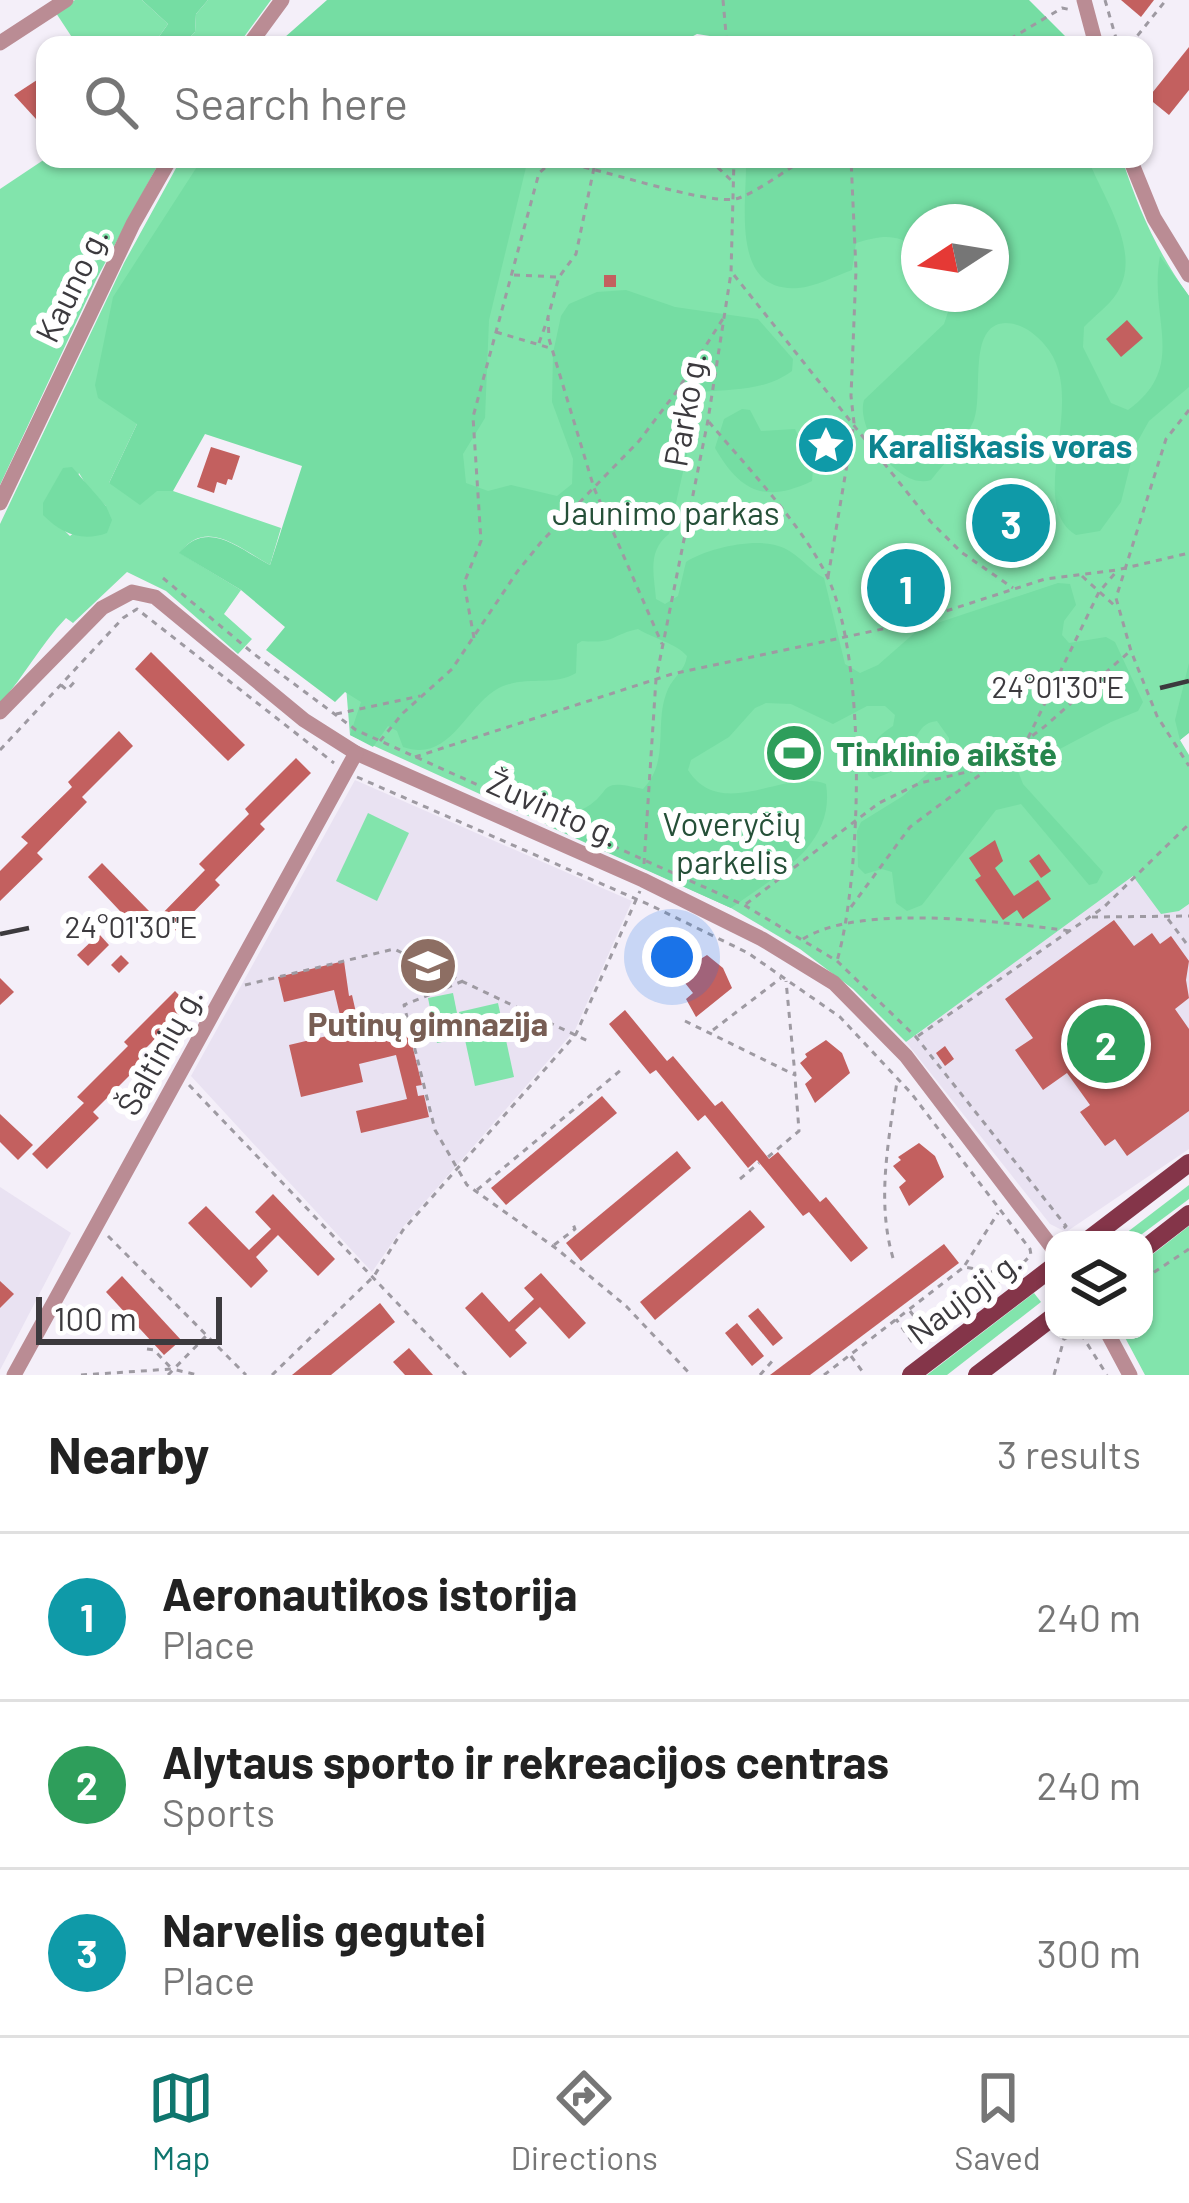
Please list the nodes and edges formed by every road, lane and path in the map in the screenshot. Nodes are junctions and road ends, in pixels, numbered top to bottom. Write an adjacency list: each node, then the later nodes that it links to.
1 (66, 0): 13 (street)
2 (282, 0): 7 (street)
3 (723, 0): 8 (path)
4 (1106, 0): 11 (path)
5 (1166, 0): 12 (path)
6 (1084, 4): 9 (path); 10 (street)
7 (256, 36)
8 (726, 36)
9 (1015, 36)
10 (1093, 36)
11 (1116, 36)
12 (1137, 36)
13 (0, 43)
14 (165, 168): 37 (street, Kauno g.)
15 (545, 168): 26 (path)
16 (594, 168): 23 (path); 27 (path)
17 (719, 168): 22 (path)
18 (735, 168): 22 (path, Parko g.)
19 (790, 168): 23 (path)
20 (850, 168): 35 (path)
21 (1134, 168): 25 (street)
22 (736, 184): 23 (path, Parko g.)
23 (735, 200): 24 (path, Parko g.)
24 (731, 273): 28 (path, Parko g.); 35 (path)
25 (1189, 274)
26 (512, 275): 27 (path); 30 (path)
27 (559, 278): 29 (path)
28 (724, 315): 34 (path, Parko g.); 36 (path)
29 (548, 317): 31 (path); 32 (path)
30 (495, 332): 31 (path); 47 (path)
31 (538, 345): 32 (path)
32 (551, 349): 36 (path)
33 (1189, 410): 39 (path)
34 (708, 420): 43 (path); 49 (path, Parko g.)
35 (854, 423): 43 (path); 44 (path)
36 (593, 488): 47 (path); 49 (path)
37 (0, 503)
38 (1189, 553): 39 (path)
39 (1125, 568): 40 (path); 46 (path)
40 (1117, 570): 41 (path); 45 (path)
41 (1081, 575): 44 (path); 45 (path)
42 (163, 578): 51 (path)
43 (828, 578): 48 (path)
44 (1015, 590): 48 (path)
45 (1100, 592): 46 (path); 58 (path)
46 (1118, 609): 50 (path)
47 (473, 638): 55 (path)
48 (843, 638): 52 (path); 65 (path)
49 (663, 645): 52 (path, Parko g.)
50 (1131, 651): 58 (path); 62 (path)
51 (254, 654)
52 (656, 679): 61 (path); 67 (path, Parko g.)
53 (76, 680): 54 (path)
54 (60, 684): 59 (path); 64 (path)
55 (422, 696): 57 (path); 60 (path)
56 (0, 712): 60 (street, Žuvinto g.)
57 (333, 715)
58 (1028, 739): 63 (path)
59 (0, 750)
60 (364, 757): 64 (street, Šaltinių g.); 67 (street, Žuvinto g.)
61 (412, 758)
62 (1189, 766)
63 (988, 768): 65 (path); 70 (path)
64 (347, 772): 68 (path); 81 (street, Šaltinių g.)
65 (854, 821): 69 (path); 70 (path)
66 (1189, 824): 71 (path)
67 (643, 880): 68 (path, Parko g.); 102 (street, Žuvinto g.)
68 (638, 900): 79 (path); 84 (path, Parko g.)
69 (744, 905)
70 (850, 908): 74 (path)
71 (1090, 916): 72 (path); 75 (path)
72 (1166, 916): 73 (path); 77 (path)
73 (1189, 916)
74 (848, 923): 75 (path); 76 (path); 78 (path)
75 (1070, 931): 85 (path)
76 (801, 940)
77 (1189, 946)
78 (836, 961)
79 (784, 978): 83 (path); 89 (path); 90 (path)
80 (463, 981): 81 (path); 84 (path); 94 (path)
81 (229, 984): 88 (street, Šaltinių g.)
82 (685, 1021): 83 (path)
83 (711, 1031): 89 (path)
84 (576, 1034): 86 (path); 94 (path, Parko g.)
85 (916, 1037)
86 (590, 1042)
87 (621, 1070): 96 (path)
88 (179, 1075): 100 (street, Šaltinių g.); 111 (path)
89 (795, 1075): 91 (path)
90 (897, 1079): 97 (path); 106 (path)
91 (768, 1157)
92 (760, 1163): 95 (path)
93 (1189, 1163): 101 (main road)
94 (459, 1167): 96 (path); 111 (path, Parko g.)
95 (740, 1179)
96 (476, 1191): 104 (path)
97 (1000, 1209): 107 (path); 110 (path)
98 (1189, 1214): 103 (main road)
99 (574, 1224): 104 (path)
100 (96, 1228): 116 (path); 126 (street, Šaltinių g.)
101 (1100, 1231)
102 (1045, 1238)
103 (1153, 1242)
104 (552, 1246): 132 (path)
105 (1189, 1250): 109 (path)
106 (893, 1258)
107 (964, 1267): 110 (path); 112 (path)
108 (1045, 1272): 138 (main road, Naujoji g.)
109 (1153, 1273)
110 (1007, 1274): 115 (path)
111 (374, 1276): 130 (path, Parko g.); 131 (path)
112 (909, 1310): 113 (path); 115 (path)
113 (896, 1319): 115 (path); 121 (path)
114 (1045, 1323): 139 (main road)
115 (927, 1333)
116 (208, 1334): 125 (path); 129 (path)
117 (1064, 1339): 140 (path)
118 (1087, 1339): 141 (path)
119 (1111, 1339): 142 (street)
120 (147, 1348): 125 (path)
121 (850, 1355): 124 (path); 137 (path)
122 (774, 1359): 123 (path)
123 (769, 1368): 133 (path); 134 (path)
124 (833, 1368): 135 (path); 136 (path)
125 (170, 1372): 127 (path); 128 (path)
126 (14, 1375)
127 (81, 1375)
128 (198, 1375)
129 (246, 1375)
130 (272, 1375)
131 (466, 1375)
132 (691, 1375)
133 (760, 1375)
134 (774, 1375)
135 (824, 1375)
136 (838, 1375)
137 (865, 1375)
138 (911, 1375)
139 (977, 1375)
140 (1054, 1375)
141 (1107, 1375)
142 (1130, 1375)

